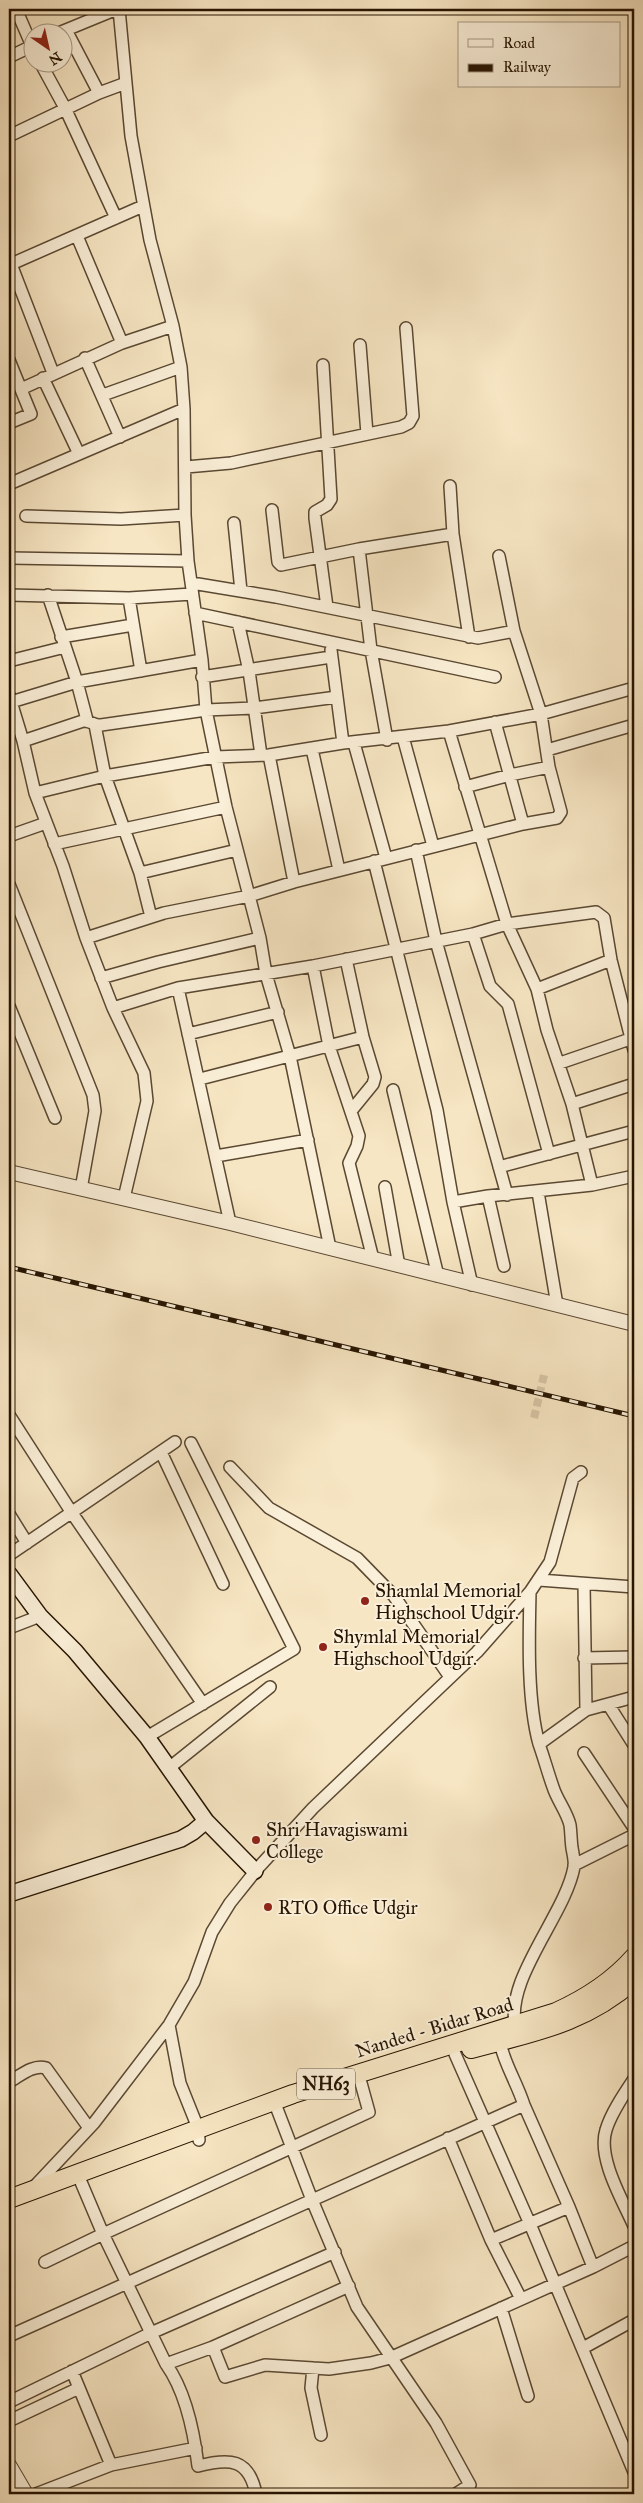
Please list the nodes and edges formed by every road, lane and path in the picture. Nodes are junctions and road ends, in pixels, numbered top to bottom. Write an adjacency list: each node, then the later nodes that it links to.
1 (16, 9): 3 (street)
2 (118, 9): 4 (street); 9 (street)
3 (22, 23)
4 (72, 27)
5 (72, 47): 10 (street)
6 (22, 51): 7 (street)
7 (9, 57)
8 (45, 72): 11 (street)
9 (126, 83): 10 (street); 13 (street)
10 (98, 93): 11 (street)
11 (65, 108): 12 (street); 14 (street)
12 (9, 136)
13 (144, 206): 14 (street); 17 (street)
14 (116, 218): 15 (street)
15 (77, 236): 16 (street); 19 (street)
16 (9, 262): 25 (street)
17 (173, 326): 19 (street); 24 (street)
18 (406, 328): 30 (street)
19 (122, 343): 21 (street)
20 (360, 345): 30 (street)
21 (85, 358): 25 (street); 27 (street)
22 (9, 360): 26 (street)
23 (323, 365): 32 (street)
24 (180, 367): 27 (street); 28 (street)
25 (48, 375): 26 (street); 33 (street)
26 (21, 389): 29 (street)
27 (103, 396): 31 (street)
28 (184, 409): 31 (street); 34 (street)
29 (9, 423)
30 (367, 434): 32 (street)
31 (120, 437): 33 (street)
32 (329, 442): 34 (street); 44 (street)
33 (79, 454): 35 (street)
34 (186, 467): 38 (street)
35 (9, 484)
36 (450, 486): 41 (street)
37 (272, 510): 44 (street)
38 (185, 515): 39 (street); 46 (street)
39 (26, 516)
40 (234, 523): 48 (street)
41 (453, 534): 42 (street); 58 (street)
42 (359, 549): 44 (street); 54 (street)
43 (499, 556): 57 (street)
44 (321, 557): 52 (street)
45 (9, 558): 46 (street)
46 (188, 561): 47 (street)
47 (192, 589): 48 (street); 51 (street); 53 (street)
48 (241, 591): 52 (street)
49 (9, 595): 50 (street)
50 (48, 595): 51 (street); 60 (street)
51 (129, 598): 56 (street)
52 (327, 608): 54 (street)
53 (195, 613): 55 (street); 63 (street)
54 (368, 616): 58 (street); 61 (street)
55 (238, 622): 59 (street); 66 (street)
56 (133, 625): 60 (street); 65 (street)
57 (514, 631): 58 (street); 75 (street)
58 (469, 637)
59 (331, 641): 61 (street); 62 (street)
60 (63, 642): 64 (street); 69 (street)
61 (371, 650): 68 (street); 81 (street)
62 (331, 657): 66 (street); 71 (street)
63 (202, 660): 65 (street); 67 (street)
64 (9, 661)
65 (141, 671): 69 (street)
66 (249, 671): 67 (street); 73 (street)
67 (202, 677): 74 (street)
68 (495, 677)
69 (77, 682): 72 (street); 77 (street)
70 (634, 688): 75 (street)
71 (337, 696): 73 (street); 83 (street)
72 (10, 698): 82 (street)
73 (254, 708): 74 (street); 86 (street)
74 (206, 710): 77 (street); 87 (street)
75 (541, 714): 76 (street); 85 (street)
76 (495, 722): 79 (street); 89 (street)
77 (91, 723): 82 (street); 90 (street)
78 (634, 725): 85 (street)
79 (449, 731): 80 (street); 91 (street)
80 (403, 737): 81 (street); 100 (street)
81 (387, 740): 83 (street)
82 (23, 741): 92 (street)
83 (348, 743): 84 (street); 103 (street)
84 (312, 749): 86 (street); 105 (street)
85 (547, 750): 88 (street)
86 (265, 755): 87 (street); 107 (street)
87 (215, 757): 90 (street); 93 (street)
88 (549, 767): 89 (street); 95 (street)
89 (510, 775): 91 (street); 95 (street)
90 (105, 776): 92 (street); 96 (street)
91 (465, 787): 98 (street)
92 (35, 793): 94 (street)
93 (226, 808): 96 (street); 101 (street)
94 (46, 823): 97 (street); 99 (street)
95 (523, 824): 98 (street)
96 (124, 830): 99 (street); 106 (street)
97 (9, 836)
98 (479, 836): 100 (street); 111 (street)
99 (54, 844): 113 (street)
100 (433, 846): 102 (street)
101 (237, 850): 106 (street); 109 (street)
102 (416, 850): 103 (street); 115 (street)
103 (386, 858): 104 (street)
104 (374, 861): 105 (street); 116 (street)
105 (339, 870): 107 (street)
106 (140, 873): 110 (street)
107 (294, 882): 109 (street)
108 (9, 884): 150 (street)
109 (248, 896): 110 (street); 114 (street)
110 (151, 917): 113 (street)
111 (507, 924): 112 (street); 118 (street); 123 (street)
112 (473, 934): 115 (street); 143 (street)
113 (86, 938): 121 (street)
114 (260, 938): 120 (street); 121 (street)
115 (436, 941): 116 (street); 145 (street)
116 (396, 948): 117 (street); 155 (street)
117 (346, 959): 119 (street); 129 (street)
118 (611, 960): 123 (street); 127 (street)
119 (314, 966): 120 (street); 131 (street)
120 (266, 974): 122 (street); 126 (street)
121 (101, 978): 125 (street)
122 (178, 988): 125 (street); 128 (street)
123 (538, 989): 133 (street)
124 (9, 1006): 139 (street)
125 (113, 1008): 154 (street)
126 (278, 1012): 128 (street); 132 (street)
127 (630, 1019): 130 (street)
128 (188, 1034): 134 (street)
129 (363, 1037): 131 (street); 138 (street)
130 (632, 1044): 133 (street)
131 (329, 1046): 132 (street); 138 (street)
132 (290, 1056): 134 (street); 141 (street)
133 (560, 1063): 137 (street)
134 (200, 1079): 144 (street)
135 (634, 1084): 137 (street)
136 (393, 1090): 161 (street)
137 (572, 1104): 142 (street)
138 (351, 1111): 158 (street)
139 (55, 1118)
140 (634, 1131): 142 (street)
141 (308, 1140): 144 (street); 157 (street)
142 (583, 1146): 143 (street); 148 (street)
143 (549, 1154): 145 (street)
144 (216, 1156): 156 (street)
145 (500, 1167): 152 (street)
146 (9, 1172): 150 (street)
147 (634, 1176): 148 (street)
148 (592, 1185): 151 (street)
149 (385, 1187): 159 (street)
150 (81, 1188): 154 (street)
151 (538, 1192): 152 (street); 163 (street)
152 (507, 1195): 153 (street)
153 (488, 1196): 155 (street); 160 (street)
154 (124, 1198): 156 (street)
155 (453, 1202): 162 (street)
156 (230, 1223): 157 (street)
157 (330, 1248): 158 (street)
158 (373, 1259): 159 (street)
159 (399, 1266): 161 (street)
160 (504, 1266)
161 (438, 1276): 162 (street)
162 (472, 1285): 163 (street)
163 (557, 1305): 164 (street)
164 (634, 1324)
165 (9, 1415): 171 (street)
166 (175, 1442): 168 (street)
167 (191, 1443): 188 (street)
168 (162, 1452): 171 (street); 177 (street)
169 (230, 1467): 185 (street)
170 (581, 1472): 176 (street)
171 (72, 1513): 173 (street); 188 (street)
172 (9, 1514): 173 (street)
173 (27, 1543): 174 (street)
174 (9, 1555)
175 (9, 1574): 181 (main road)
176 (539, 1580): 178 (street); 180 (street)
177 (223, 1584)
178 (584, 1584): 179 (street); 184 (street)
179 (634, 1587)
180 (530, 1592): 185 (street); 192 (street)
181 (40, 1616): 182 (street); 191 (main road)
182 (9, 1628)
183 (634, 1657): 184 (street)
184 (584, 1658): 190 (street)
185 (450, 1677): 200 (street)
186 (270, 1687): 195 (street)
187 (634, 1697): 189 (street)
188 (203, 1704): 191 (street)
189 (608, 1704): 190 (street); 193 (street)
190 (586, 1710): 192 (street)
191 (147, 1737): 195 (main road)
192 (539, 1744): 199 (street)
193 (634, 1745)
194 (584, 1753): 197 (street)
195 (169, 1768): 196 (main road)
196 (206, 1820): 200 (main road); 201 (main road)
197 (634, 1828)
198 (634, 1835): 199 (street)
199 (574, 1865): 205 (street)
200 (255, 1871): 204 (street)
201 (9, 1894)
202 (634, 1957): 205 (highway, Nanded - Bidar Road / NH63)
203 (634, 1980): 205 (highway, Nanded - Bidar Road / NH63)
204 (169, 2025): 216 (street); 217 (street)
205 (516, 2030): 206 (highway, Nanded - Bidar Road / NH63); 214 (highway, Nanded - Bidar Road / NH63)
206 (500, 2043): 207 (highway, Nanded - Bidar Road / NH63); 213 (street)
207 (455, 2054): 210 (highway, Nanded - Bidar Road / NH63); 215 (street)
208 (634, 2079): 211 (street)
209 (9, 2082): 216 (street)
210 (361, 2084): 214 (highway, Nanded - Bidar Road / NH63); 219 (street)
211 (627, 2090): 212 (street); 227 (street)
212 (634, 2101)
213 (524, 2105): 215 (street); 225 (street)
214 (276, 2106): 217 (highway, Nanded - Bidar Road / NH63); 219 (street)
215 (485, 2124): 218 (street); 226 (street)
216 (89, 2128): 221 (street)
217 (199, 2134): 220 (highway, Nanded - Bidar Road / NH63); 221 (highway, Nanded - Bidar Road / NH63)
218 (448, 2138): 223 (street); 229 (street)
219 (293, 2147): 223 (street); 228 (street)
220 (80, 2182): 224 (highway, Nanded - Bidar Road / NH63); 228 (street)
221 (30, 2190): 222 (highway, Nanded - Bidar Road / NH63)
222 (9, 2199)
223 (312, 2200): 231 (street); 235 (street)
224 (9, 2207)
225 (569, 2207): 226 (street); 233 (street)
226 (530, 2224): 229 (street); 234 (street)
227 (634, 2226)
228 (103, 2234): 232 (street); 235 (street)
229 (492, 2240): 237 (street)
230 (634, 2246): 233 (street)
231 (335, 2252): 236 (street); 240 (street)
232 (46, 2262)
233 (593, 2267): 234 (street)
234 (555, 2283): 237 (street); 243 (street)
235 (127, 2284): 240 (street); 241 (street)
236 (349, 2286): 242 (street); 244 (street)
237 (521, 2299): 238 (street)
238 (501, 2308): 244 (street); 249 (street)
239 (634, 2320): 243 (street)
240 (150, 2333): 245 (street); 247 (street)
241 (9, 2336)
242 (213, 2347): 245 (street); 246 (street)
243 (583, 2348): 256 (street)
244 (390, 2358): 246 (street); 257 (street)
245 (166, 2364): 253 (street)
246 (313, 2368): 252 (street)
247 (72, 2371): 248 (street); 250 (street)
248 (79, 2388): 251 (street); 255 (street)
249 (528, 2396)
250 (9, 2402)
251 (9, 2421)
252 (322, 2434)
253 (196, 2448): 255 (street); 260 (street)
254 (9, 2465): 258 (street)
255 (111, 2465): 259 (street)
256 (634, 2472)
257 (473, 2490): 261 (street)
258 (26, 2494)
259 (36, 2494)
260 (256, 2494)
261 (456, 2494)

